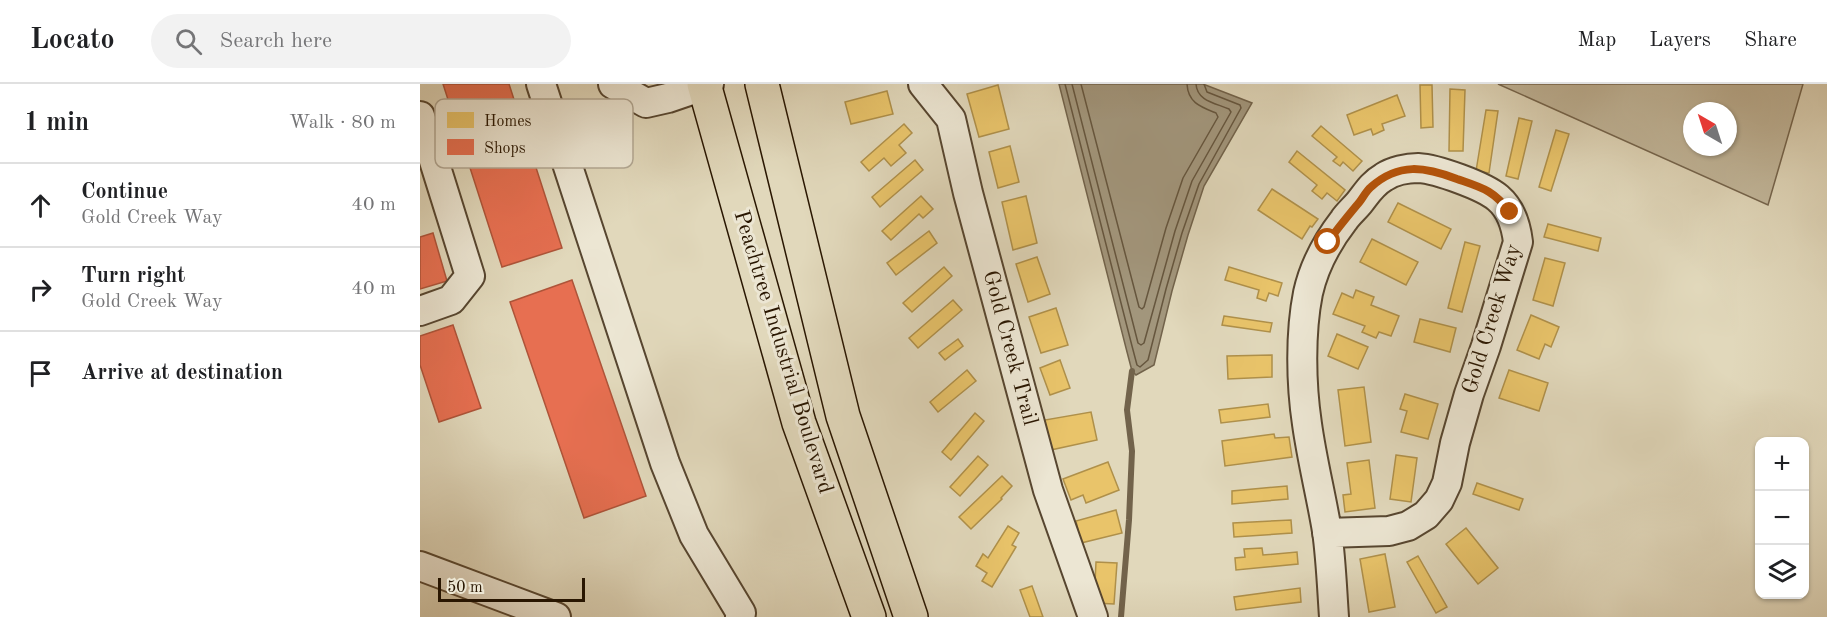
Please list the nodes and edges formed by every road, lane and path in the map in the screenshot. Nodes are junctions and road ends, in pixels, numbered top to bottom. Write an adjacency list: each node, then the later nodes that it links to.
1 (541, 84): 6 (street)
2 (613, 84): 3 (street)
3 (706, 84): 16 (main road, Peachtree Industrial Boulevard)
4 (762, 84): 17 (main road, Peachtree Industrial Boulevard)
5 (923, 84): 18 (street, Gold Creek Trail)
6 (546, 99)
7 (420, 116): 8 (street)
8 (435, 164)
9 (436, 168): 11 (street)
10 (568, 168): 15 (street)
11 (420, 311)
12 (1327, 533): 12 (street, Gold Creek Way); 19 (street, Gold Creek Way)
13 (420, 566): 14 (street)
14 (556, 617)
15 (740, 617)
16 (869, 617)
17 (911, 617)
18 (1093, 617)
19 (1334, 617)

